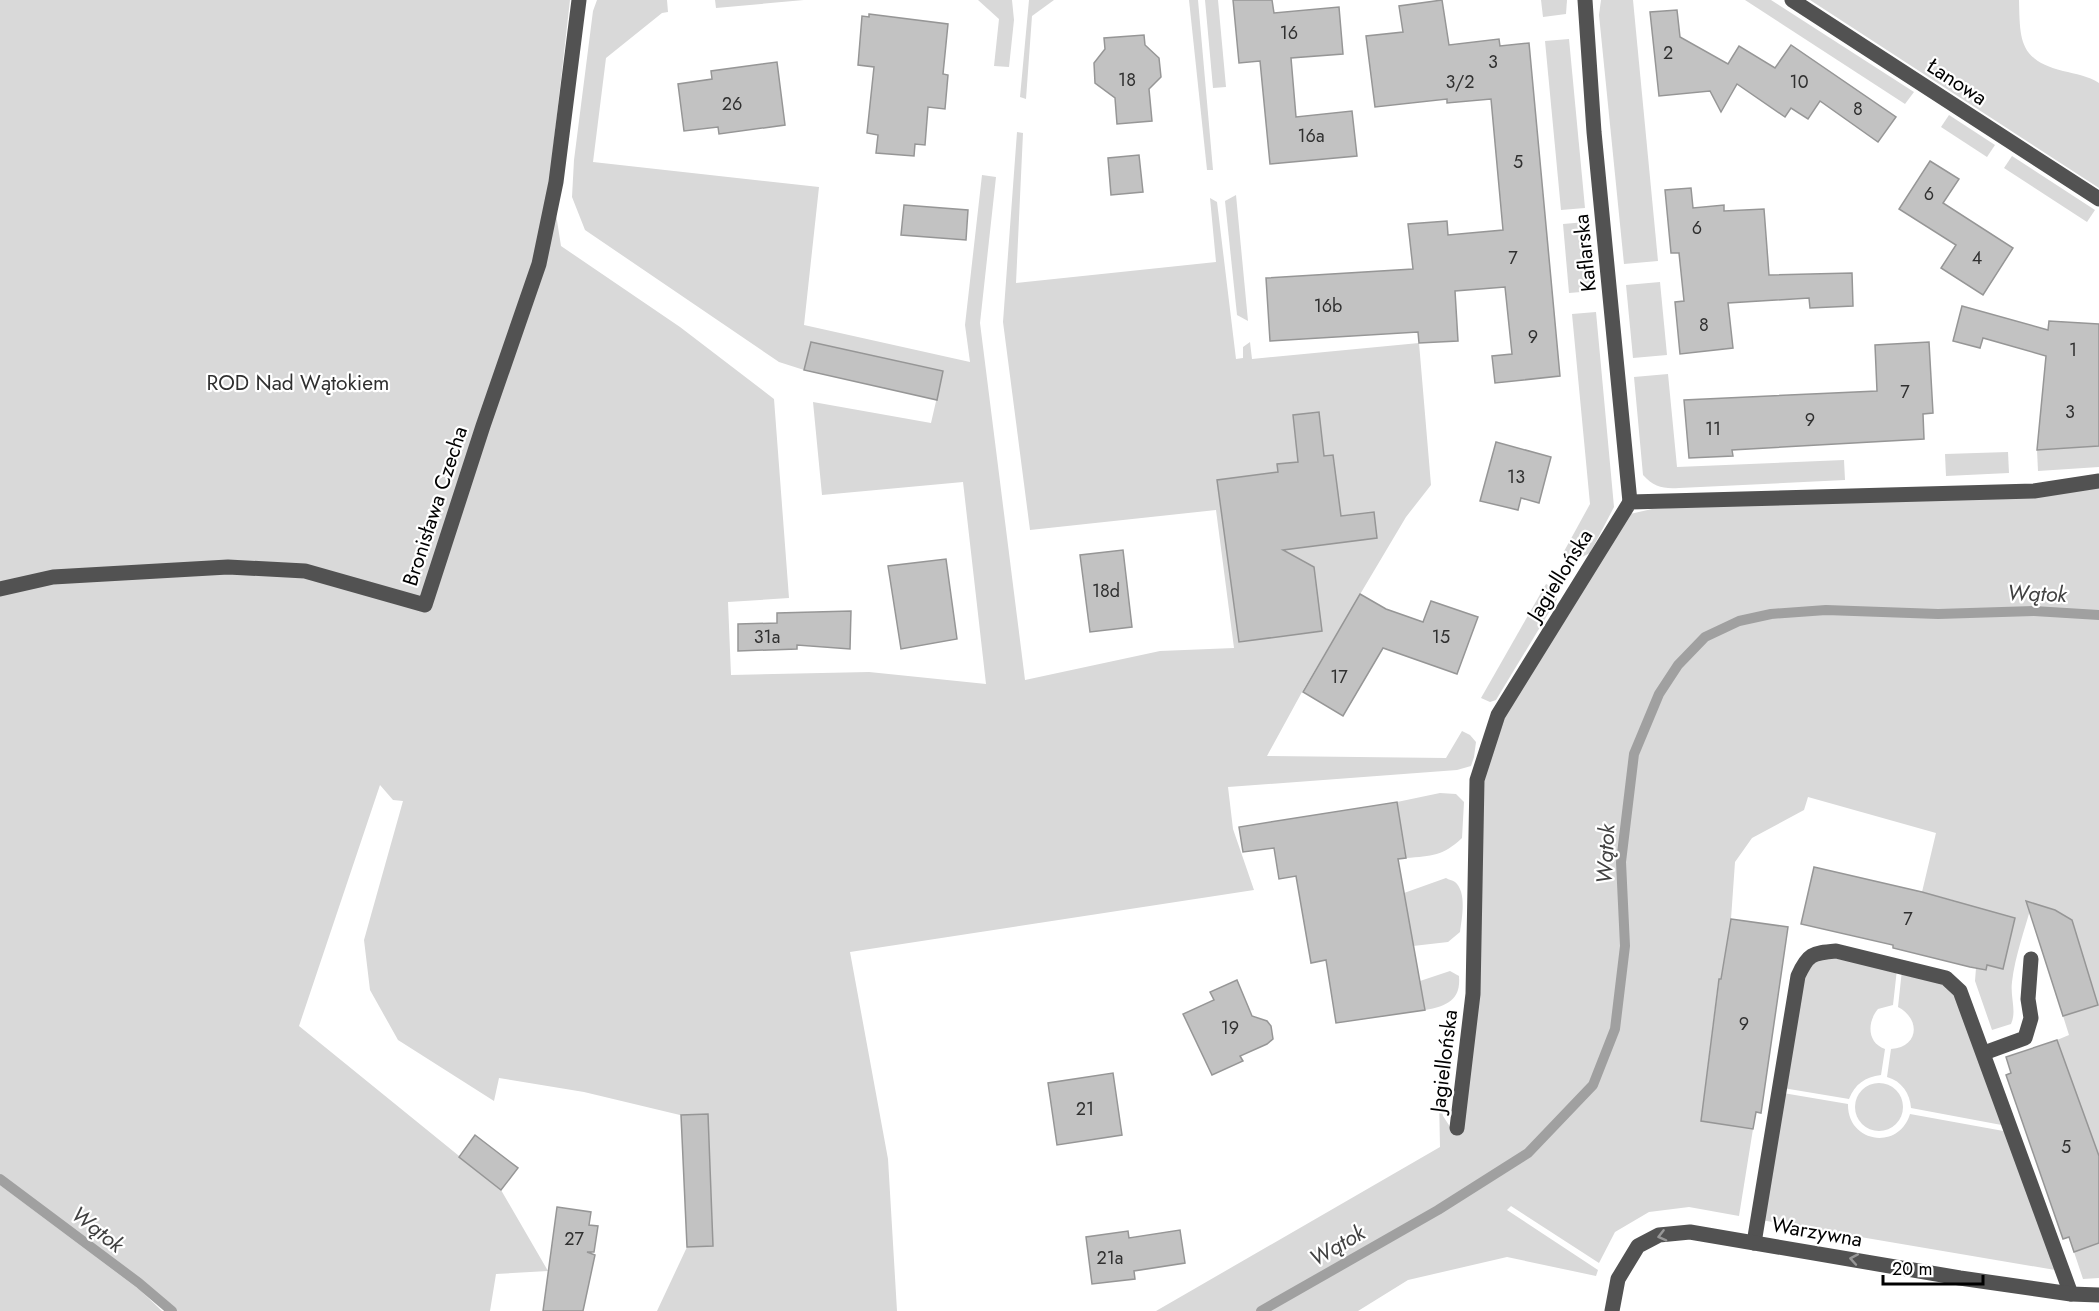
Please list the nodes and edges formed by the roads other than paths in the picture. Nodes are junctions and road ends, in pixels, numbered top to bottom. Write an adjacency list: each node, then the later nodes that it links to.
1 (579, 0): 7 (street, Bronisława Czecha)
2 (1585, 0): 6 (street, Kaflarska)
3 (1792, 0): 4 (street, Łanowa)
4 (2099, 199)
5 (2099, 481): 6 (street)
6 (1630, 502): 10 (street, Jagiellońska)
7 (0, 589)
8 (2031, 959): 9 (street)
9 (1984, 1053): 11 (street); 12 (street)
10 (1457, 1128)
11 (1754, 1243): 12 (street, Warzywna, one-way to 11); 14 (street, Warzywna, one-way to 14)
12 (2076, 1295): 13 (street, Warzywna); 15 (street)
13 (2099, 1295)
14 (1611, 1311)
15 (2082, 1311)

